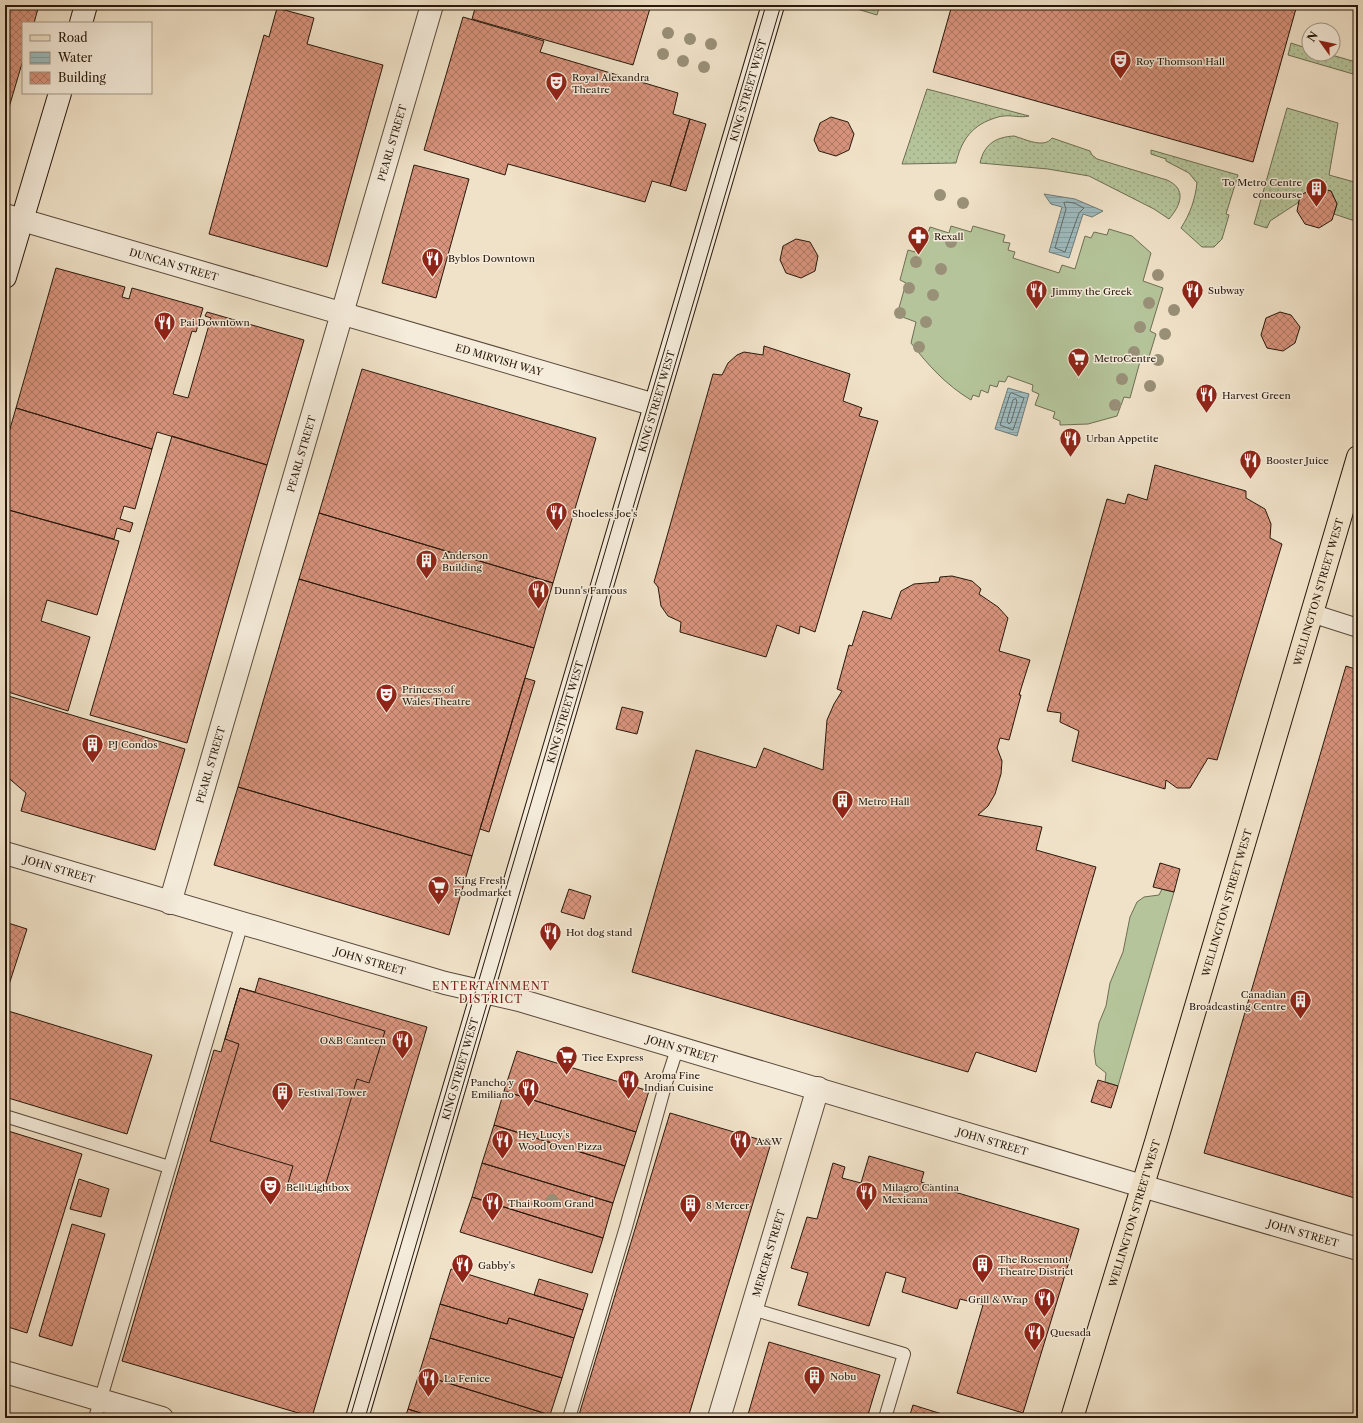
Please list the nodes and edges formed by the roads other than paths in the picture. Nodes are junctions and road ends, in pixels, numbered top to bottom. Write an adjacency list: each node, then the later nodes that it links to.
1 (86, 5): 4 (street)
2 (432, 5): 8 (street, PEARL STREET)
3 (773, 5): 9 (street, KING STREET WEST)
4 (81, 22)
5 (60, 94): 6 (street)
6 (14, 218): 7 (street); 8 (street, DUNCAN STREET)
7 (5, 277)
8 (342, 314): 9 (street, ED MIRVISH WAY); 14 (street, PEARL STREET)
9 (656, 405): 16 (street, KING STREET WEST)
10 (1358, 456): 11 (main road, WELLINGTON STREET WEST)
11 (1311, 613): 12 (street); 21 (main road, WELLINGTON STREET WEST)
12 (1358, 628)
13 (5, 853): 14 (street, JOHN STREET)
14 (170, 903): 15 (street, JOHN STREET)
15 (242, 923): 16 (street, JOHN STREET); 20 (lane)
16 (483, 992): 17 (street, JOHN STREET); 27 (street, KING STREET WEST)
17 (678, 1046): 18 (street, JOHN STREET); 28 (lane)
18 (818, 1088): 21 (street, JOHN STREET); 23 (street, MERCER STREET)
19 (5, 1116): 20 (lane)
20 (169, 1167): 25 (lane)
21 (1142, 1186): 22 (street, JOHN STREET); 31 (main road, WELLINGTON STREET WEST)
22 (1358, 1249)
23 (752, 1309): 29 (street, MERCER STREET); 30 (lane)
24 (5, 1372): 25 (street)
25 (98, 1409): 26 (street)
26 (162, 1418)
27 (357, 1418)
28 (569, 1418)
29 (719, 1418)
30 (885, 1418)
31 (1072, 1418)

